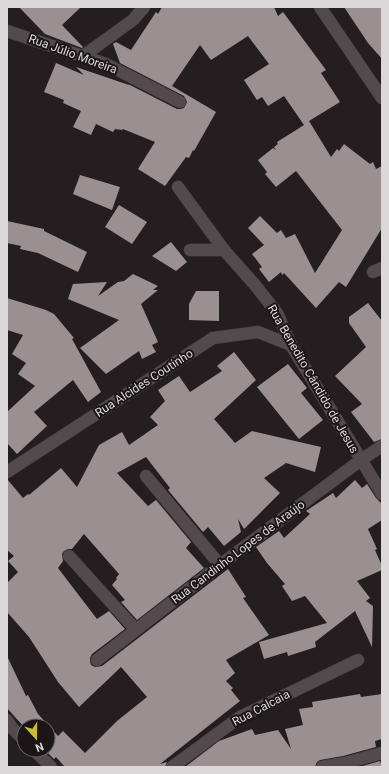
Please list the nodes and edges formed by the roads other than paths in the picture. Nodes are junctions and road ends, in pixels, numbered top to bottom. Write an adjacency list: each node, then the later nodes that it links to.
1 (144, 7): 4 (street)
2 (320, 7): 5 (street)
3 (7, 30): 4 (street, Rua Júlio Moreira)
4 (83, 56): 6 (street, Rua Júlio Moreira)
5 (382, 98)
6 (180, 102)
7 (178, 187): 9 (street, Rua Benedito Cândido de Jesus)
8 (190, 250): 9 (street)
9 (224, 250): 10 (street, Rua Benedito Cândido de Jesus)
10 (291, 345): 12 (street, Rua Benedito Cândido de Jesus); 13 (street, Rua Alcides Coutinho)
11 (382, 446): 12 (street, Rua Candinho Lopes de Araújo)
12 (361, 460): 15 (street, Rua Benedito Cândido de Jesus); 17 (street, Rua Candinho Lopes de Araújo)
13 (7, 472)
14 (146, 476): 17 (street)
15 (382, 494)
16 (69, 556): 18 (street)
17 (220, 565): 18 (street, Rua Candinho Lopes de Araújo)
18 (136, 630): 19 (street, Rua Candinho Lopes de Araújo)
19 (97, 660)
20 (358, 660): 26 (street, Rua Calcaia)
21 (7, 720): 22 (street)
22 (16, 732)
23 (382, 753): 27 (street)
24 (42, 758): 25 (street)
25 (51, 767)
26 (172, 767)
27 (322, 767)

